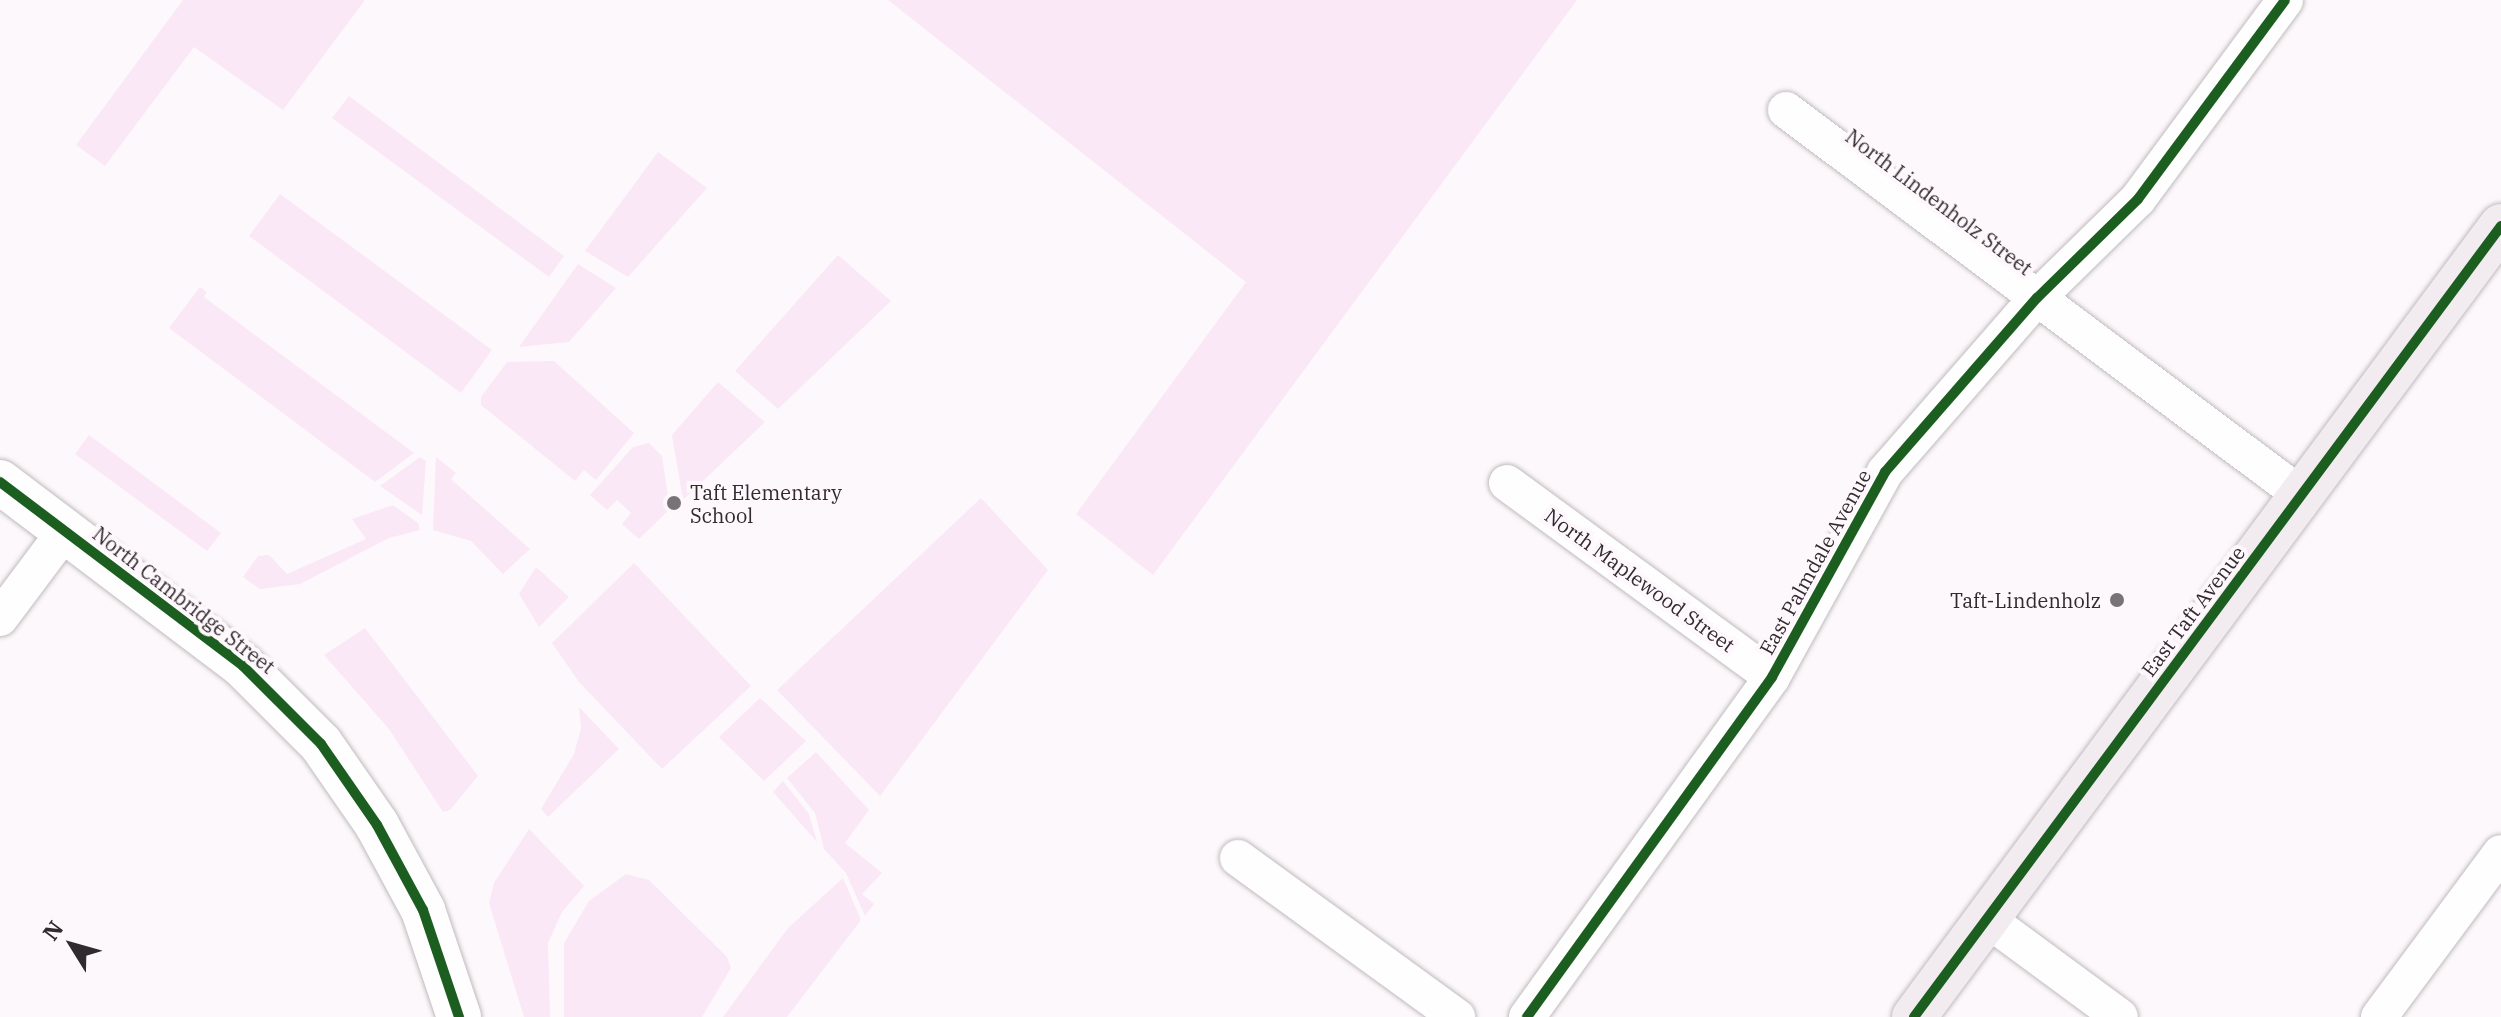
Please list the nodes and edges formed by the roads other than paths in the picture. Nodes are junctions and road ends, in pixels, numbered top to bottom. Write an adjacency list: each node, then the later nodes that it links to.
1 (2285, 0): 4 (street, East Palmdale Avenue)
2 (1786, 110): 4 (street, North Lindenholz Street)
3 (2501, 226): 7 (main road, East Taft Avenue)
4 (2037, 298): 7 (street, North Lindenholz Street); 10 (street, East Palmdale Avenue)
5 (0, 482): 8 (street, North Cambridge Street)
6 (1507, 483): 10 (street, North Maplewood Street)
7 (2301, 495): 13 (main road, East Taft Avenue)
8 (65, 531): 9 (street); 14 (street, North Cambridge Street)
9 (0, 618)
10 (1772, 677): 16 (street, East Palmdale Avenue)
11 (2501, 853): 19 (street)
12 (1238, 858): 15 (street)
13 (1987, 919): 17 (main road, East Taft Avenue); 18 (street)
14 (459, 1017)
15 (1457, 1017)
16 (1527, 1017)
17 (1914, 1017)
18 (2120, 1017)
19 (2379, 1017)

